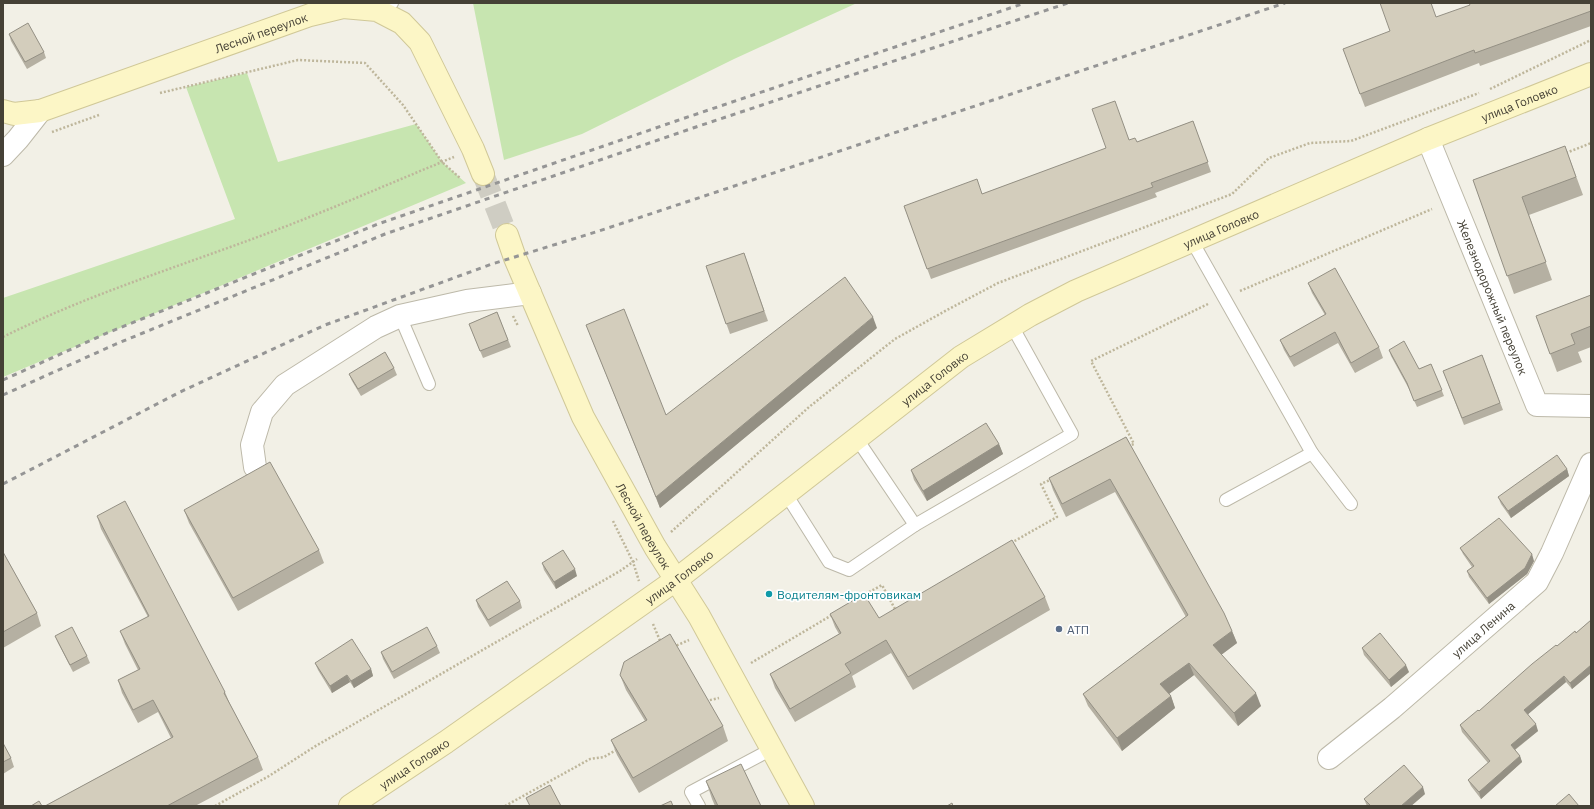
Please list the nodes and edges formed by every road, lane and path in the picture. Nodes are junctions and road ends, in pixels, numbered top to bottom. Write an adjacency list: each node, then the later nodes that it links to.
1 (385, 7): 5 (main road, Лесной переулок); 10 (main road, Лесной переулок)
2 (1591, 74): 8 (main road, улица Головко)
3 (158, 94): 13 (path)
4 (3, 111): 5 (main road, Лесной переулок)
5 (40, 111): 7 (street)
6 (101, 115): 7 (path)
7 (18, 139): 12 (street)
8 (1428, 139): 16 (street, Железнодорожный переулок); 18 (main road, улица Головко)
9 (1591, 143): 11 (path)
10 (473, 149): 13 (path); 14 (main road, Лесной переулок)
11 (1565, 154)
12 (3, 155)
13 (442, 162): 15 (path); 23 (path)
14 (483, 174)
15 (461, 179)
16 (1452, 200): 20 (path); 25 (street, Железнодорожный переулок)
17 (506, 235): 19 (main road, Лесной переулок)
18 (1192, 241): 20 (lane); 22 (main road, улица Головко)
19 (530, 293): 21 (street); 38 (main road, Лесной переулок)
20 (1224, 298): 27 (path); 28 (lane)
21 (400, 316): 24 (lane); 30 (street)
22 (1012, 326): 26 (main road, улица Головко); 36 (lane)
23 (3, 337)
24 (429, 384)
25 (1591, 406)
26 (857, 439): 32 (main road, улица Головко); 36 (lane)
27 (1127, 447)
28 (1312, 453): 34 (lane); 35 (lane)
29 (1591, 464): 49 (street, улица Ленина)
30 (255, 467)
31 (1056, 478): 37 (path)
32 (786, 494): 36 (lane); 39 (main road, улица Головко)
33 (707, 500): 38 (path)
34 (1226, 500)
35 (1351, 504)
36 (915, 525)
37 (1010, 544)
38 (655, 547): 39 (main road, Лесной переулок); 50 (path)
39 (677, 579): 45 (main road, Лесной переулок); 51 (main road, улица Головко)
40 (860, 598): 41 (path)
41 (902, 605)
42 (833, 614): 43 (path)
43 (750, 663): 44 (path); 45 (path)
44 (754, 670)
45 (736, 684): 46 (path); 48 (main road, Лесной переулок)
46 (700, 702)
47 (625, 745): 52 (path)
48 (772, 748): 53 (lane); 54 (main road, Лесной переулок)
49 (1329, 758)
50 (215, 806)
51 (350, 806)
52 (505, 806)
53 (699, 806)
54 (803, 806)

